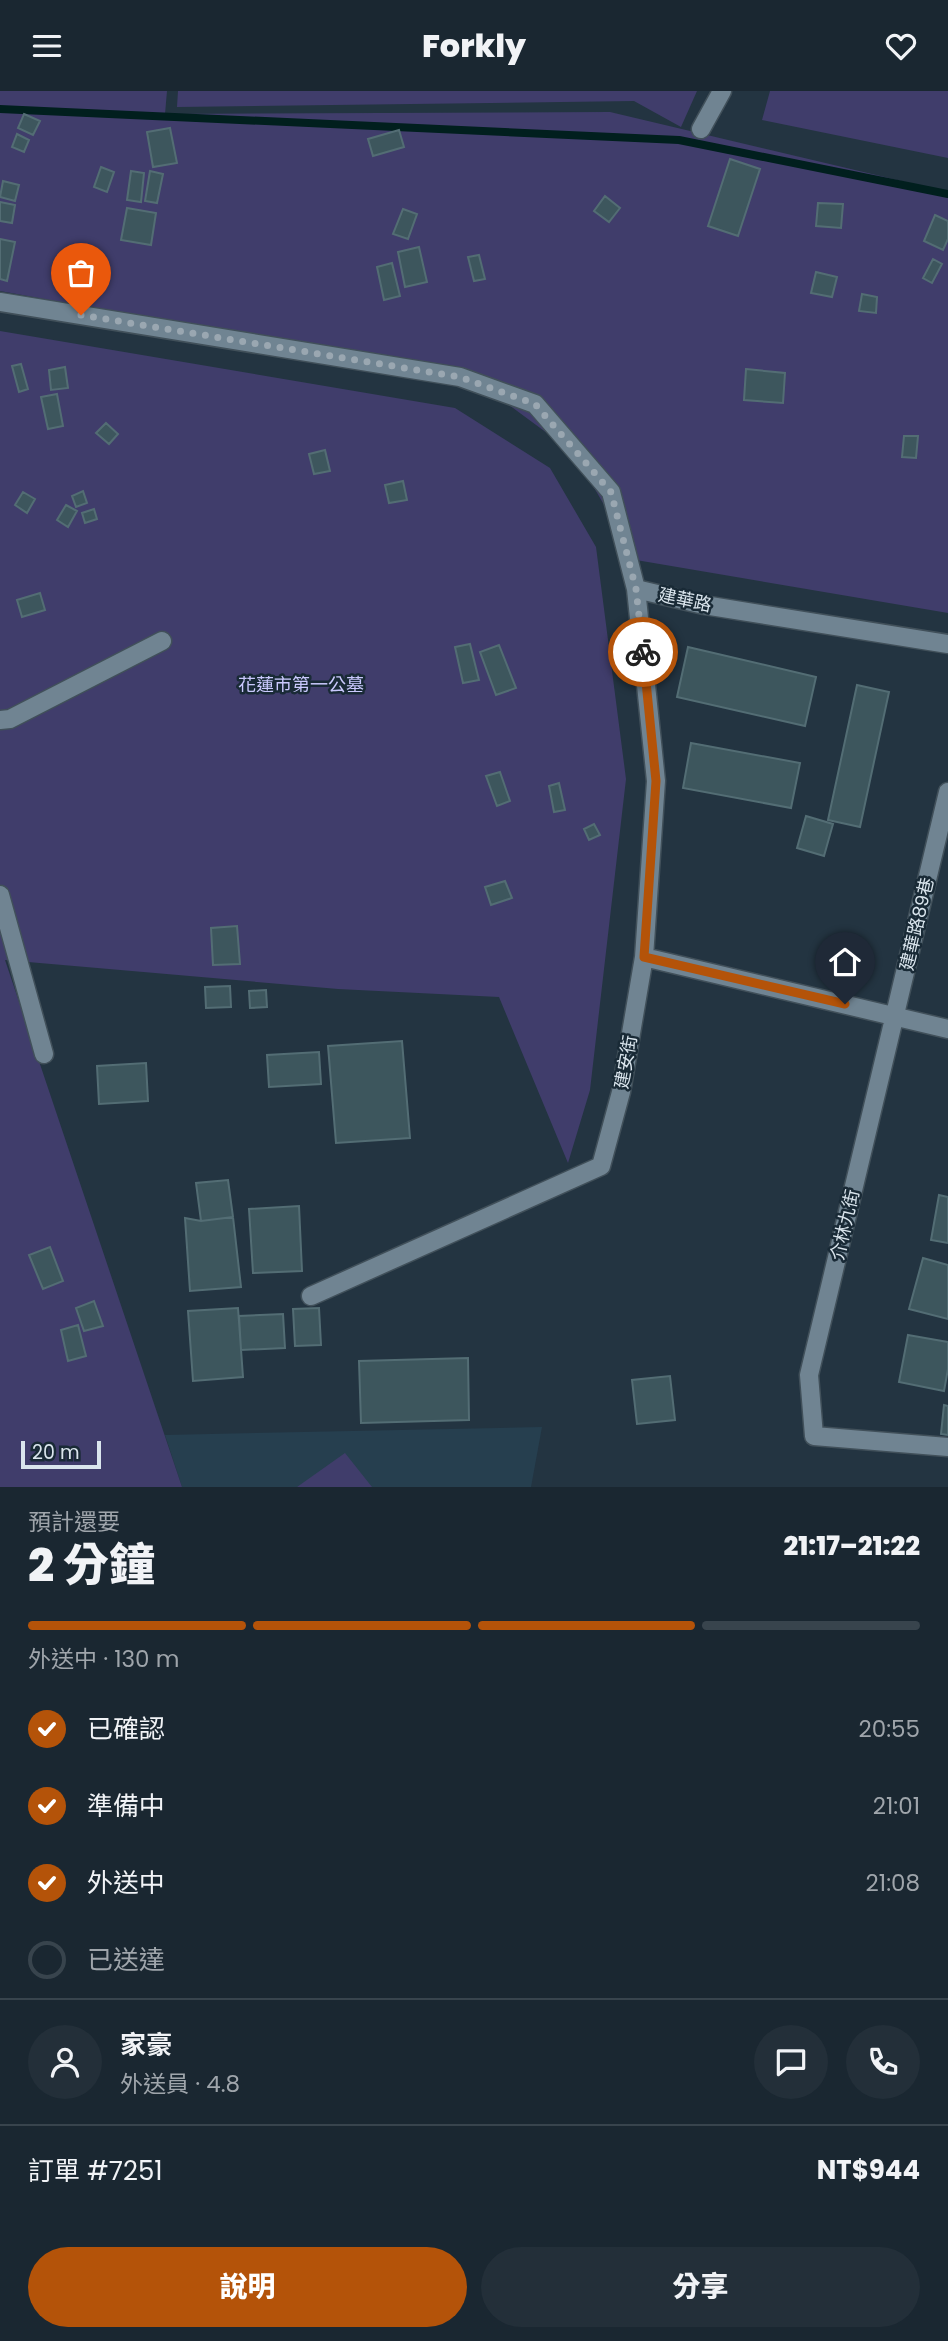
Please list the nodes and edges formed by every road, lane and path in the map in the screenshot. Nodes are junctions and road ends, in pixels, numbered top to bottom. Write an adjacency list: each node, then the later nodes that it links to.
1 (722, 91): 2 (street)
2 (701, 129)
3 (0, 302): 4 (street, 建華路)
4 (636, 589): 6 (street, 建華路); 10 (street, 建安街)
5 (162, 641): 7 (street)
6 (948, 645)
7 (0, 720)
8 (948, 792): 11 (street, 建華路89巷)
9 (0, 895): 13 (street)
10 (644, 957): 11 (street); 14 (street, 建安街)
11 (895, 1016): 12 (street); 15 (street, 介林九街)
12 (948, 1028)
13 (44, 1054)
14 (311, 1296)
15 (948, 1447)

